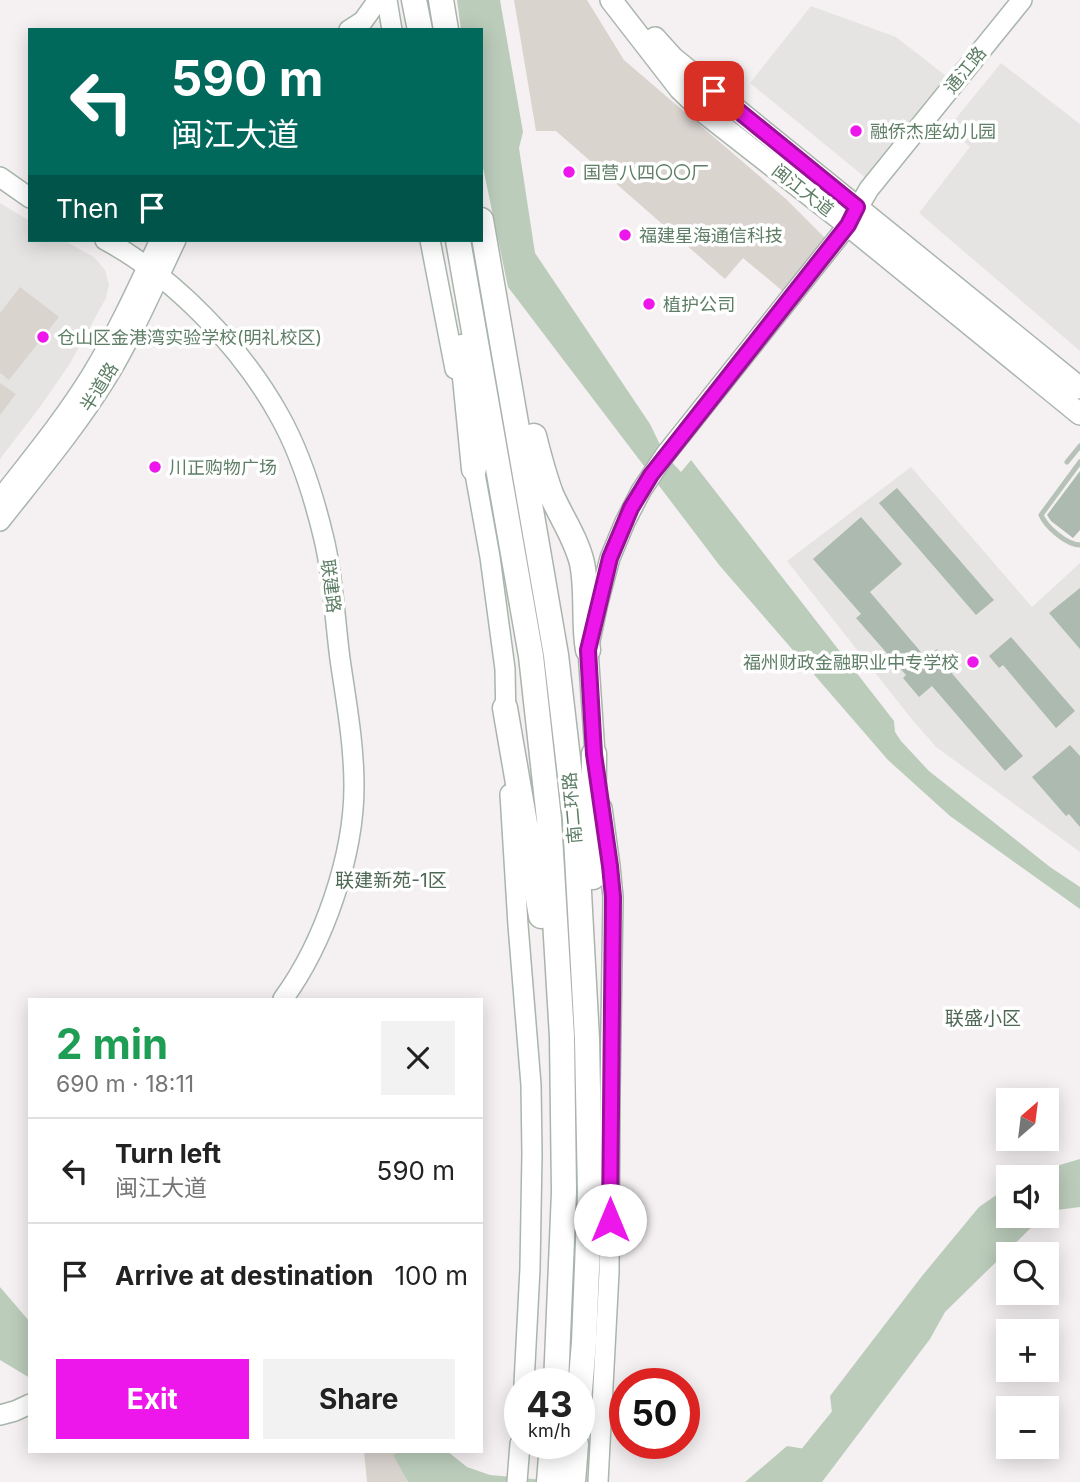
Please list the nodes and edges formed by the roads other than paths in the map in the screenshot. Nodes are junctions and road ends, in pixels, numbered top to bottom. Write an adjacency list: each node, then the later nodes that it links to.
1 (378, 0): 8 (main road)
2 (387, 0): 9 (main road)
3 (441, 0): 11 (highway)
4 (611, 0): 14 (main road, 闽江大道)
5 (621, 0): 14 (main road, 闽江大道)
6 (1022, 0): 14 (main road, 通江路)
7 (414, 1): 10 (highway)
8 (352, 28)
9 (392, 28)
10 (419, 28)
11 (446, 28)
12 (0, 177): 13 (main road)
13 (28, 197)
14 (853, 216): 23 (main road, 闽江大道); 24 (main road, 闽江大道); 33 (main road, 通江路)
15 (483, 230): 21 (highway, 南二环路)
16 (109, 242): 22 (main road, 联建路)
17 (160, 242): 22 (main road, 半道路)
18 (175, 242): 22 (main road, 半道路)
19 (430, 242): 29 (main road)
20 (459, 251): 29 (highway); 37 (highway, 南二环路)
21 (489, 260): 33 (highway); 38 (highway, 南二环路)
22 (153, 271): 30 (main road, 半道路); 31 (main road, 半道路); 36 (main road, 联建路)
23 (1080, 387)
24 (1080, 414)
25 (1080, 446): 26 (lane)
26 (1073, 454): 27 (lane); 28 (lane)
27 (1080, 461): 32 (lane)
28 (1067, 462)
29 (474, 469): 34 (main road)
30 (0, 499)
31 (0, 522)
32 (1080, 545)
33 (588, 650): 35 (main road, 通江路)
34 (505, 708): 37 (highway); 39 (main road)
35 (594, 754): 38 (highway); 47 (main road, 通江路)
36 (284, 998)
37 (562, 1037): 40 (highway, 南二环路)
38 (587, 1039): 41 (highway, 南二环路)
39 (525, 1368)
40 (556, 1368)
41 (582, 1368)
42 (28, 1406): 43 (main road)
43 (0, 1415)
44 (519, 1459): 48 (main road)
45 (551, 1459): 49 (highway)
46 (575, 1459): 50 (highway)
47 (599, 1476)
48 (518, 1478)
49 (549, 1482)
50 (573, 1482)

